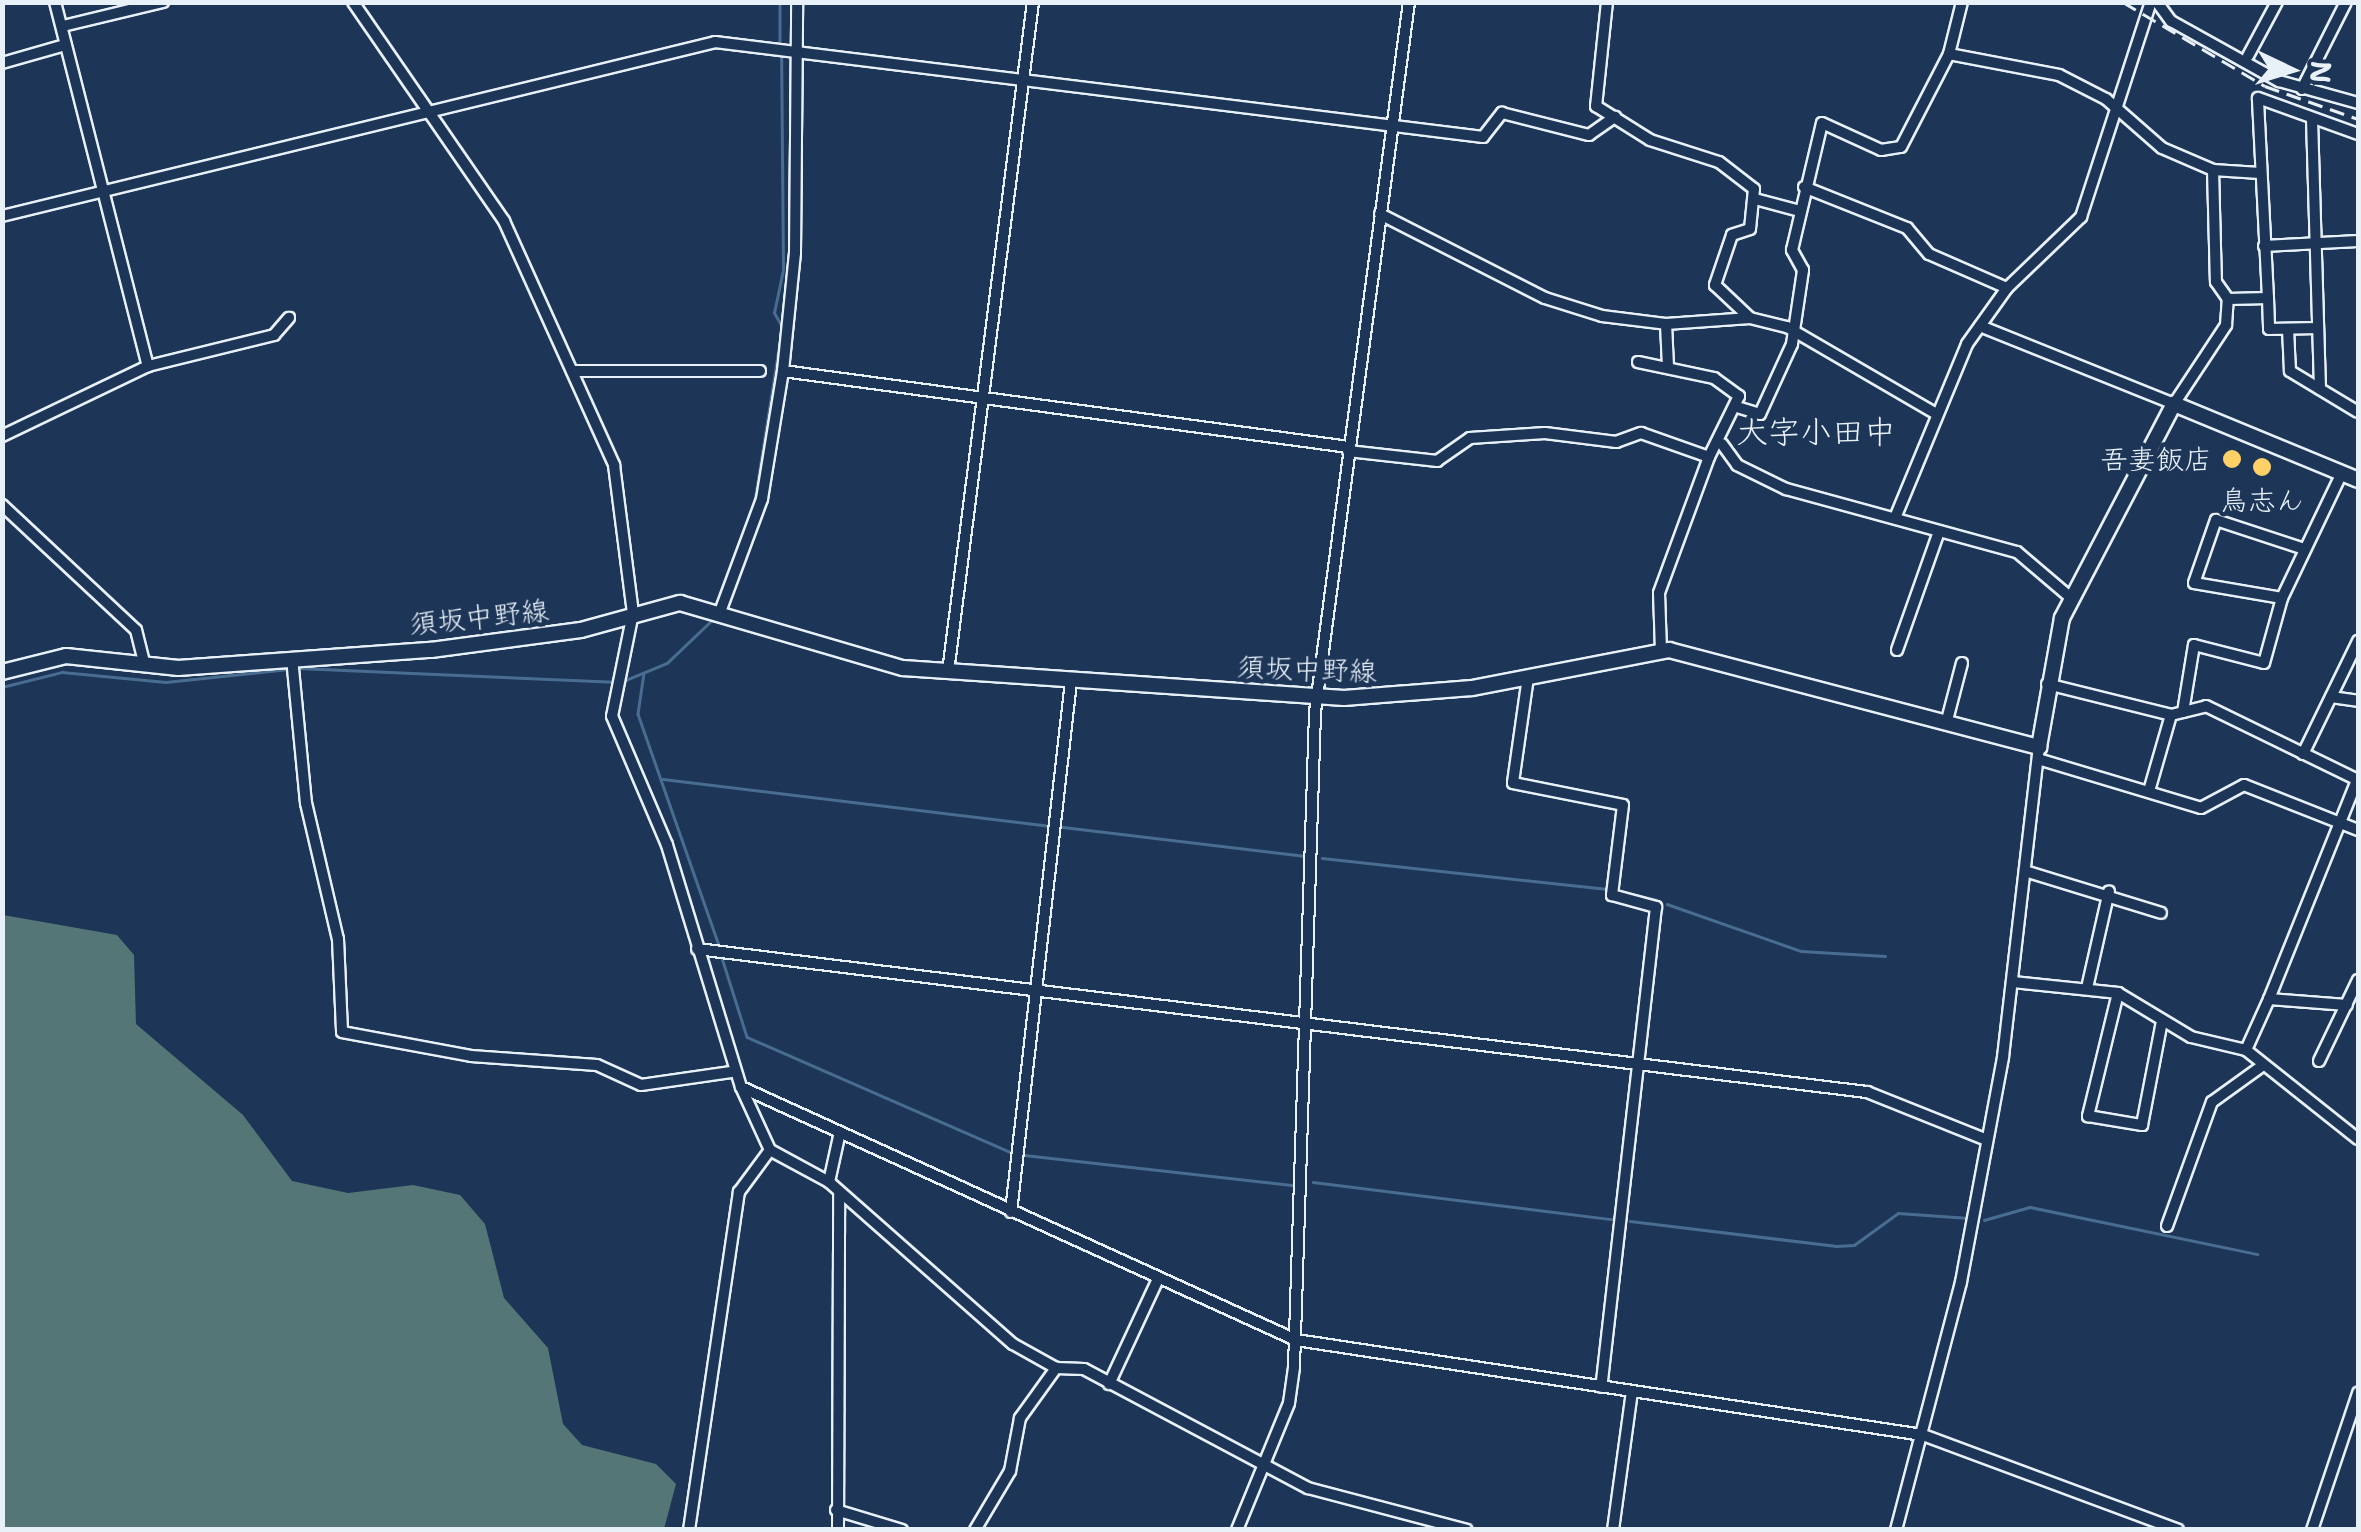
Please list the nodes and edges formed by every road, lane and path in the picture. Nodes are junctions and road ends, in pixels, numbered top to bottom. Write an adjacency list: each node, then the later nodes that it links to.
1 (56, 2): 12 (street)
2 (163, 2): 12 (street)
3 (353, 2): 22 (street)
4 (798, 2): 14 (street)
5 (1034, 2): 18 (street)
6 (1408, 2): 25 (street)
7 (1607, 2): 23 (street)
8 (2154, 2): 16 (street); 21 (street)
9 (2277, 2): 16 (street)
10 (2346, 2): 19 (street)
11 (1958, 4): 15 (street)
12 (63, 26): 13 (street)
13 (66, 45): 17 (street); 29 (street)
14 (799, 48): 18 (street); 22 (street); 53 (street)
15 (1950, 54): 21 (street); 30 (street)
16 (2248, 56): 19 (street)
17 (2, 62)
18 (1024, 75): 25 (street); 55 (street)
19 (2302, 89): 20 (street)
20 (2358, 103)
21 (2114, 106): 27 (street); 38 (street)
22 (429, 107): 29 (street); 51 (street)
23 (1615, 117): 25 (street); 31 (street)
24 (2312, 120): 26 (street); 28 (street); 36 (street)
25 (1392, 125): 33 (street)
26 (2358, 134)
27 (2213, 170): 28 (street); 40 (street)
28 (2260, 172): 37 (street)
29 (104, 185): 34 (street); 49 (street)
30 (1804, 188): 32 (street); 38 (street)
31 (1754, 199): 32 (street); 42 (street)
32 (1800, 212): 47 (street)
33 (1380, 214): 43 (street); 62 (street)
34 (2, 216)
35 (2358, 241): 36 (street)
36 (2317, 243): 37 (street); 45 (street)
37 (2264, 246): 39 (street)
38 (2007, 288): 44 (street)
39 (2268, 298): 40 (street); 46 (street)
40 (2228, 299): 56 (street)
41 (289, 318): 49 (street)
42 (1750, 318): 43 (street); 47 (street)
43 (1666, 324): 50 (street)
44 (1980, 326): 56 (street); 59 (street)
45 (2318, 328): 46 (street); 54 (street)
46 (2288, 329): 54 (street)
47 (1793, 330): 57 (street); 59 (street)
48 (1638, 362): 50 (street)
49 (148, 366): 60 (street)
50 (1668, 367): 57 (street)
51 (572, 370): 52 (street); 73 (street)
52 (760, 371)
53 (782, 372): 55 (street); 72 (street)
54 (2320, 389): 58 (street)
55 (981, 400): 62 (street); 81 (street)
56 (2174, 404): 64 (main road); 70 (main road)
57 (1736, 407): 61 (street)
58 (2358, 412)
59 (1934, 413): 67 (street)
60 (2, 436)
61 (1722, 444): 63 (street); 67 (street)
62 (1348, 449): 63 (street); 85 (street)
63 (1710, 456): 75 (street)
64 (2342, 473): 65 (main road); 69 (street)
65 (2358, 480)
66 (2, 505): 79 (street)
67 (1895, 518): 68 (street)
68 (1938, 534): 70 (street); 76 (street)
69 (2304, 549): 71 (street); 71 (street)
70 (2071, 598): 84 (main road)
71 (2282, 598): 88 (street)
72 (720, 612): 73 (main road, 須坂中野線); 81 (main road, 須坂中野線)
73 (633, 613): 77 (main road, 須坂中野線); 100 (street)
74 (2358, 640): 86 (street)
75 (1661, 650): 82 (main road, 須坂中野線); 90 (main road, 須坂中野線)
76 (1896, 650)
77 (292, 659): 79 (main road, 須坂中野線); 114 (street)
78 (1962, 663): 90 (street)
79 (144, 666): 80 (main road, 須坂中野線)
80 (2, 672)
81 (948, 672): 83 (main road, 須坂中野線)
82 (1528, 677): 85 (main road, 須坂中野線); 112 (street)
83 (1071, 680): 85 (main road, 須坂中野線); 103 (street)
84 (2046, 684): 89 (street); 91 (main road)
85 (1318, 696): 109 (street)
86 (2331, 697): 87 (street); 92 (street)
87 (2358, 701)
88 (2183, 712): 89 (street); 92 (street)
89 (2171, 715): 94 (street)
90 (1946, 724): 91 (main road, 須坂中野線)
91 (2039, 753): 94 (street); 97 (street)
92 (2304, 754): 93 (street)
93 (2358, 780): 95 (street)
94 (2149, 791): 95 (street)
95 (2344, 822): 96 (street); 106 (street)
96 (2358, 830)
97 (2028, 872): 98 (street); 102 (street)
98 (2109, 891): 99 (street); 104 (street)
99 (2160, 913)
100 (697, 950): 103 (street); 114 (street)
101 (2358, 980): 107 (street)
102 (2012, 982): 104 (street); 118 (street)
103 (1041, 987): 109 (street); 122 (street)
104 (2087, 988): 105 (street)
105 (2118, 993): 108 (street); 108 (street)
106 (2269, 998): 107 (street); 110 (street)
107 (2346, 1005): 111 (street)
108 (2162, 1021): 110 (street)
109 (1304, 1023): 112 (street); 125 (street)
110 (2246, 1050): 113 (street)
111 (2320, 1061)
112 (1640, 1064): 118 (street); 128 (street)
113 (2262, 1066): 117 (street); 123 (street)
114 (731, 1072): 115 (street)
115 (741, 1086): 116 (street); 119 (street)
116 (840, 1132): 120 (street); 122 (street)
117 (2358, 1139)
118 (1987, 1140): 131 (street)
119 (770, 1150): 120 (street); 135 (street)
120 (829, 1182): 121 (street)
121 (840, 1194): 126 (street); 133 (street)
122 (1011, 1212): 124 (street)
123 (2168, 1226)
124 (1158, 1279): 125 (street); 127 (street)
125 (1296, 1340): 128 (street); 132 (street)
126 (1056, 1368): 127 (street); 134 (street)
127 (1109, 1384): 132 (street)
128 (1601, 1386): 129 (street)
129 (1632, 1391): 131 (street); 140 (street)
130 (2358, 1393): 143 (street)
131 (1923, 1435): 141 (street); 142 (street)
132 (1259, 1468): 138 (street); 139 (street)
133 (836, 1510): 136 (street); 137 (street)
134 (979, 1528)
135 (689, 1530)
136 (838, 1530)
137 (902, 1530)
138 (1237, 1530)
139 (1467, 1530)
140 (1613, 1530)
141 (1896, 1530)
142 (2178, 1530)
143 (2312, 1530)

